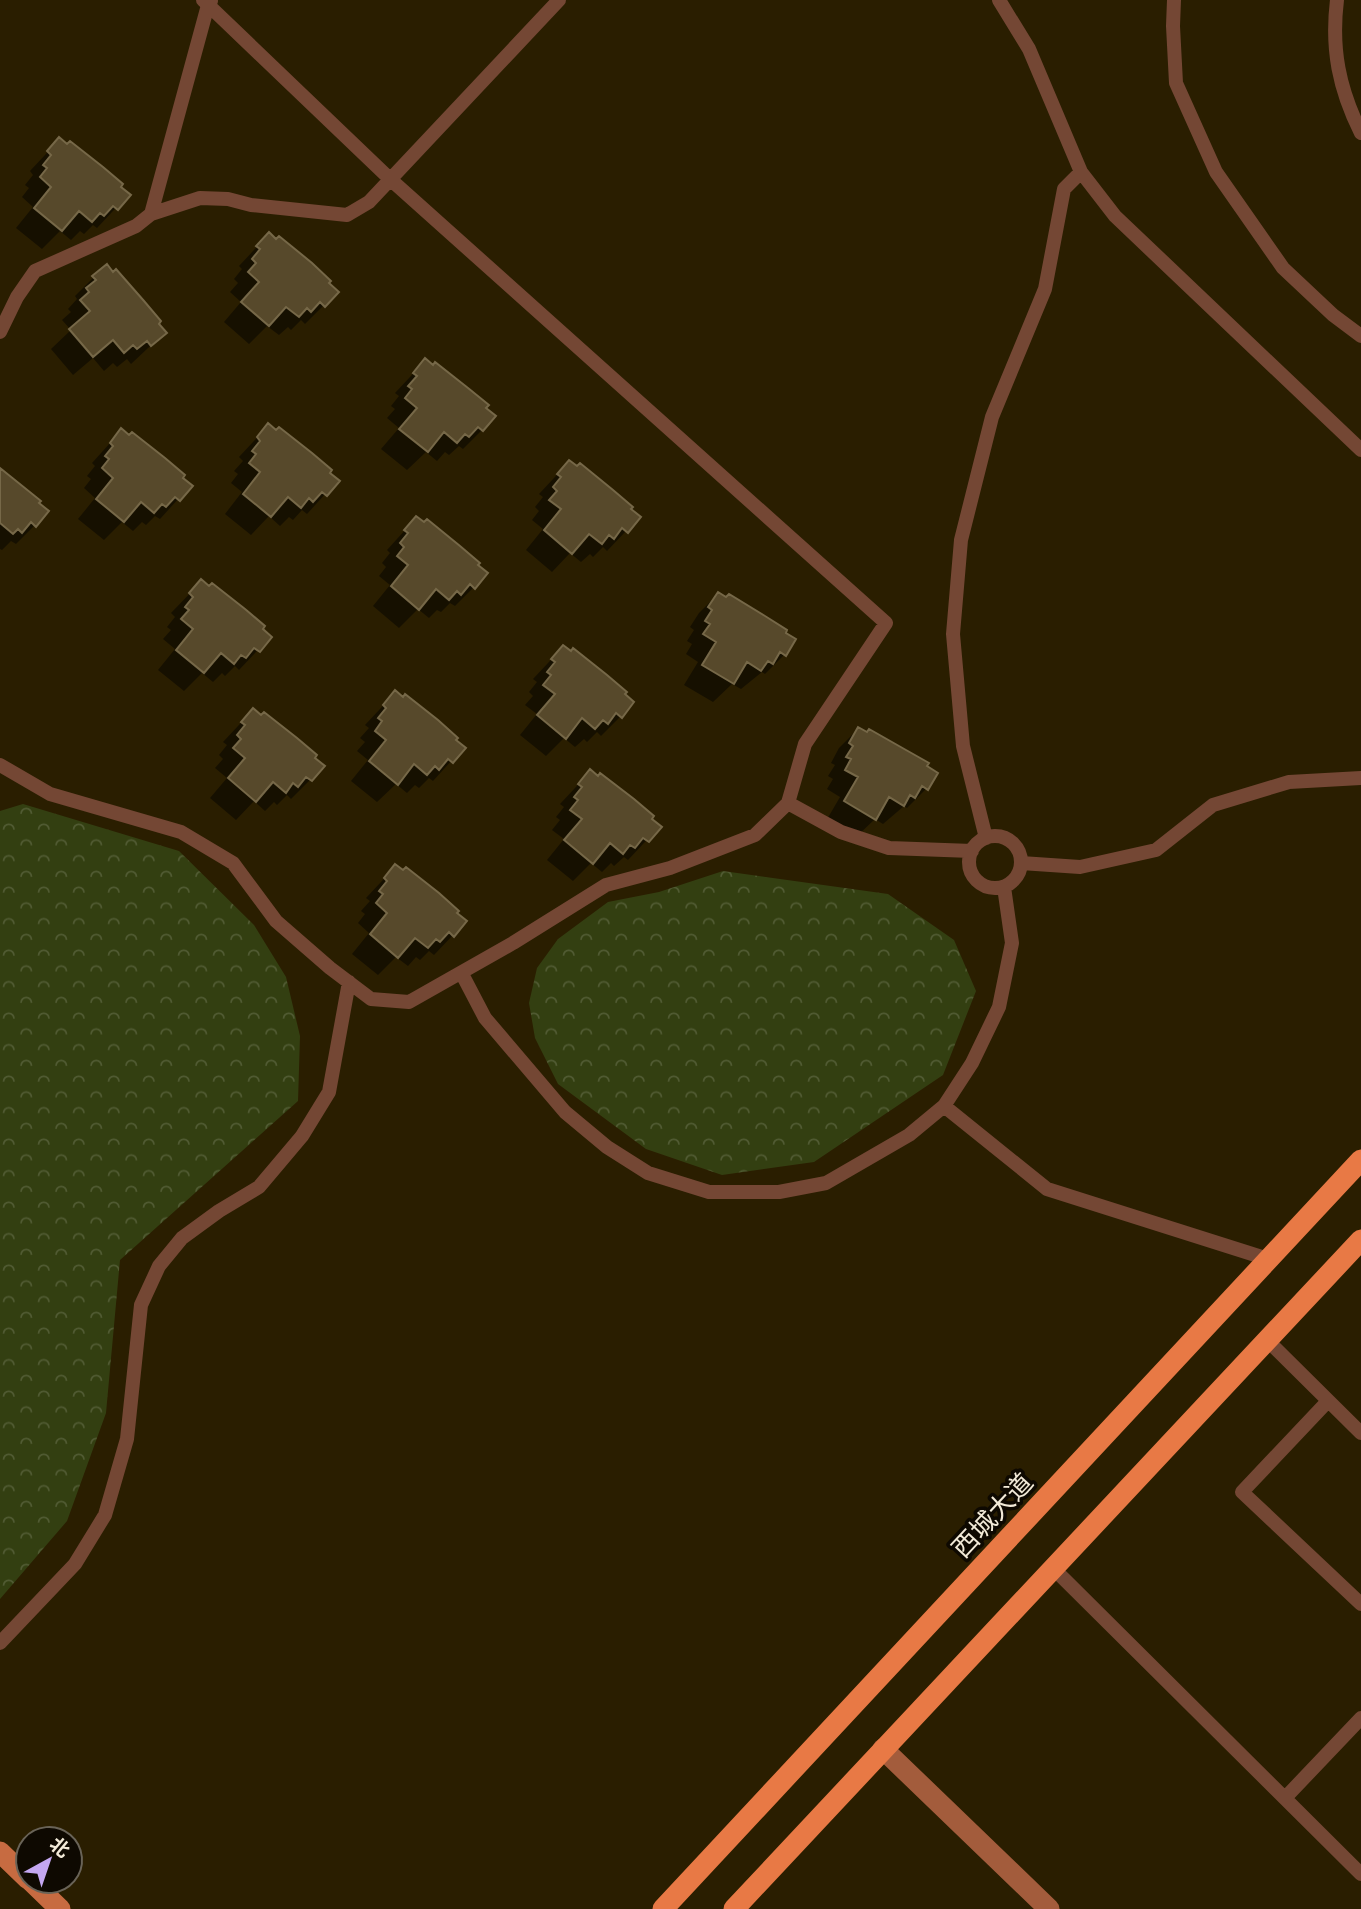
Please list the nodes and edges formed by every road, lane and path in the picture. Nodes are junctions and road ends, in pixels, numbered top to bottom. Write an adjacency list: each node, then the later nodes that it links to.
1 (559, 0): 8 (street)
2 (999, 0): 7 (street)
3 (1174, 0): 11 (street)
4 (1337, 0): 6 (street)
5 (207, 2): 8 (street); 9 (street)
6 (1361, 133)
7 (1081, 172): 12 (street); 16 (street)
8 (390, 179): 9 (street); 15 (street)
9 (151, 214): 10 (street)
10 (0, 332)
11 (1361, 336)
12 (1361, 450)
13 (0, 765): 21 (street)
14 (1361, 778): 18 (street)
15 (788, 803): 17 (street); 20 (street)
16 (986, 838): 17 (street); 18 (street)
17 (972, 851): 19 (street)
18 (1021, 863): 19 (street)
19 (1004, 887): 22 (street)
20 (462, 974): 21 (street); 22 (street)
21 (349, 982): 31 (street)
22 (944, 1106): 25 (street)
23 (1361, 1160): 25 (highway, 西城大道)
24 (1361, 1240): 26 (highway)
25 (1268, 1259): 40 (highway, 西城大道)
26 (1267, 1340): 27 (street); 29 (highway)
27 (1328, 1401): 28 (street); 30 (street)
28 (1361, 1433)
29 (1053, 1568): 33 (highway); 34 (street)
30 (1361, 1604)
31 (0, 1643)
32 (1361, 1718): 34 (street)
33 (883, 1749): 41 (highway); 42 (street)
34 (1285, 1798): 37 (street)
35 (0, 1852): 36 (main road)
36 (14, 1866)
37 (1361, 1874)
38 (45, 1895): 39 (main road)
39 (60, 1909)
40 (663, 1909)
41 (734, 1909)
42 (1049, 1909)

